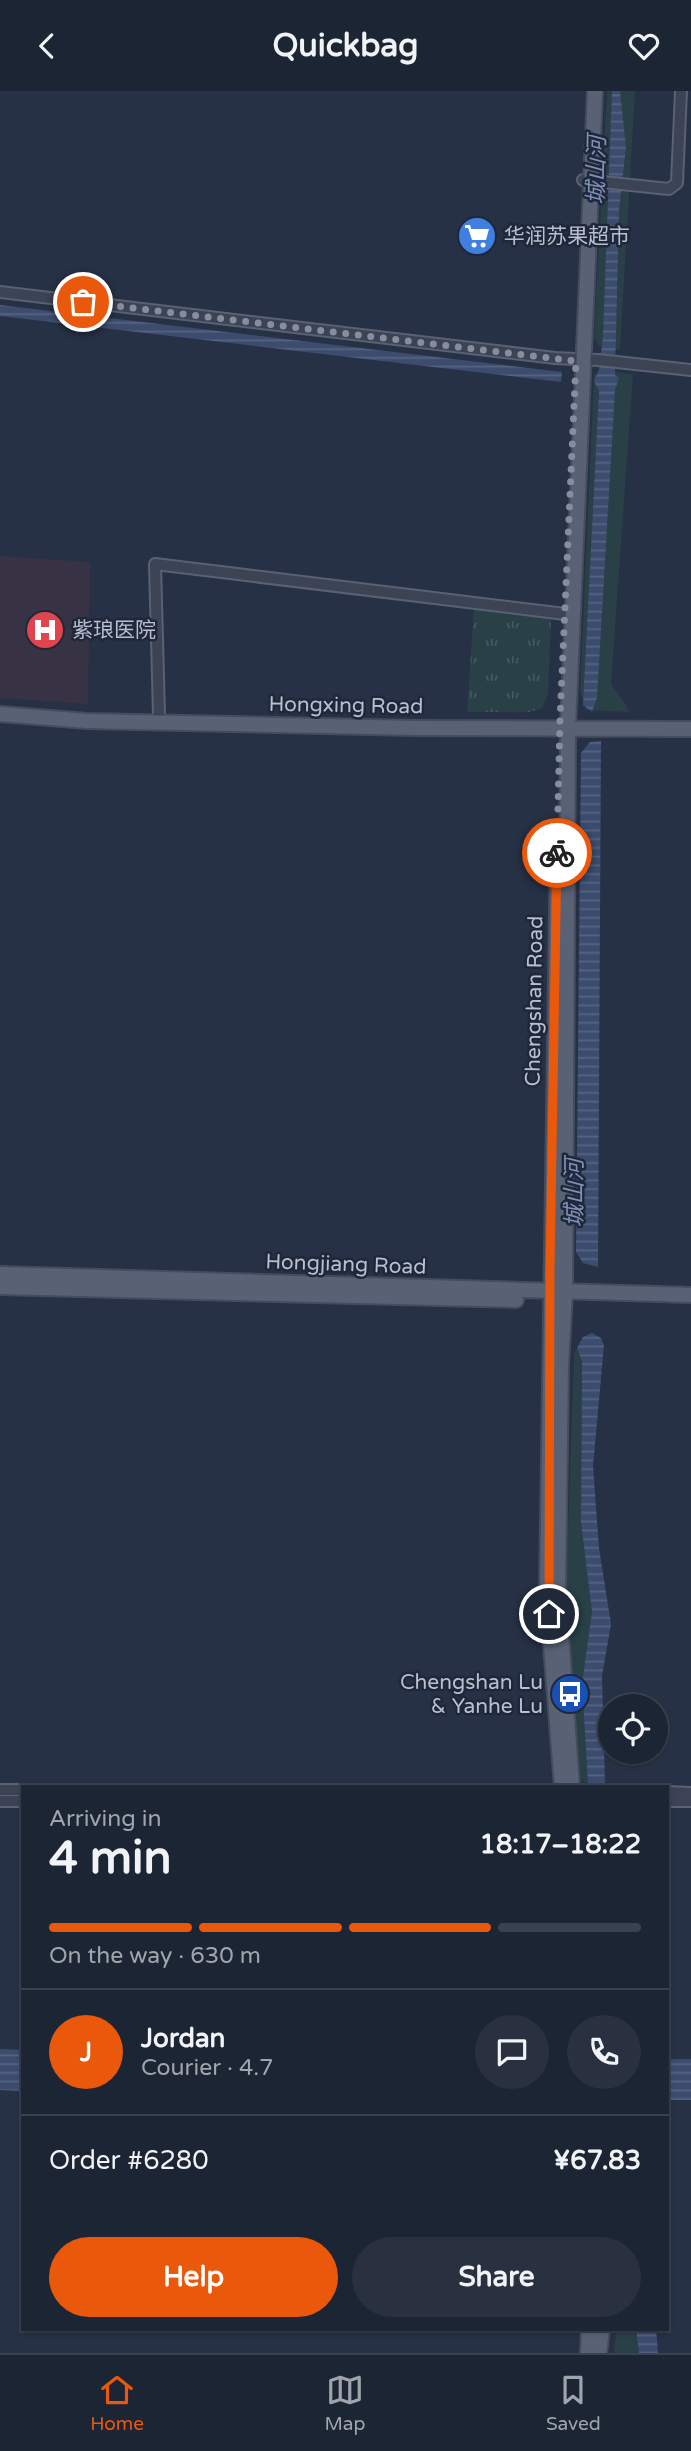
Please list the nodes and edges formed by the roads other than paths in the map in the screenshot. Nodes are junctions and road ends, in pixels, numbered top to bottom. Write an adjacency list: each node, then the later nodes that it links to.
1 (591, 91): 3 (main road, Chengshan Road)
2 (681, 91): 3 (street)
3 (592, 181): 5 (main road, Chengshan Road)
4 (0, 292): 5 (street)
5 (586, 360): 6 (street); 7 (main road, Chengshan Road); 12 (main road, Chengshan Road)
6 (691, 370)
7 (565, 614): 10 (street); 12 (main road, Chengshan Road)
8 (0, 706): 10 (main road, Hongxing Road)
9 (0, 713): 12 (main road, Hongxing Road)
10 (159, 715): 12 (main road, Hongxing Road)
11 (691, 721): 12 (main road, Hongxing Road)
12 (564, 723): 13 (main road, Hongxing Road); 17 (main road, Chengshan Road)
13 (691, 729)
14 (0, 1274): 17 (main road, Hongjiang Road)
15 (0, 1287): 17 (main road, Hongjiang Road)
16 (691, 1294): 17 (main road, Hongjiang Road)
17 (558, 1296): 18 (main road, Hongjiang Road); 19 (main road, Chengshan Road); 20 (main road, Chengshan Road)
18 (691, 1303)
19 (562, 1785)
20 (572, 1785)
21 (0, 1790): 22 (street)
22 (21, 1790)
23 (669, 1792): 24 (street)
24 (691, 1793)
25 (0, 1801): 26 (street)
26 (21, 1801)
27 (669, 1801): 28 (street)
28 (691, 1801)
29 (589, 2331): 31 (main road)
30 (602, 2331): 32 (main road)
31 (588, 2353)
32 (599, 2353)

